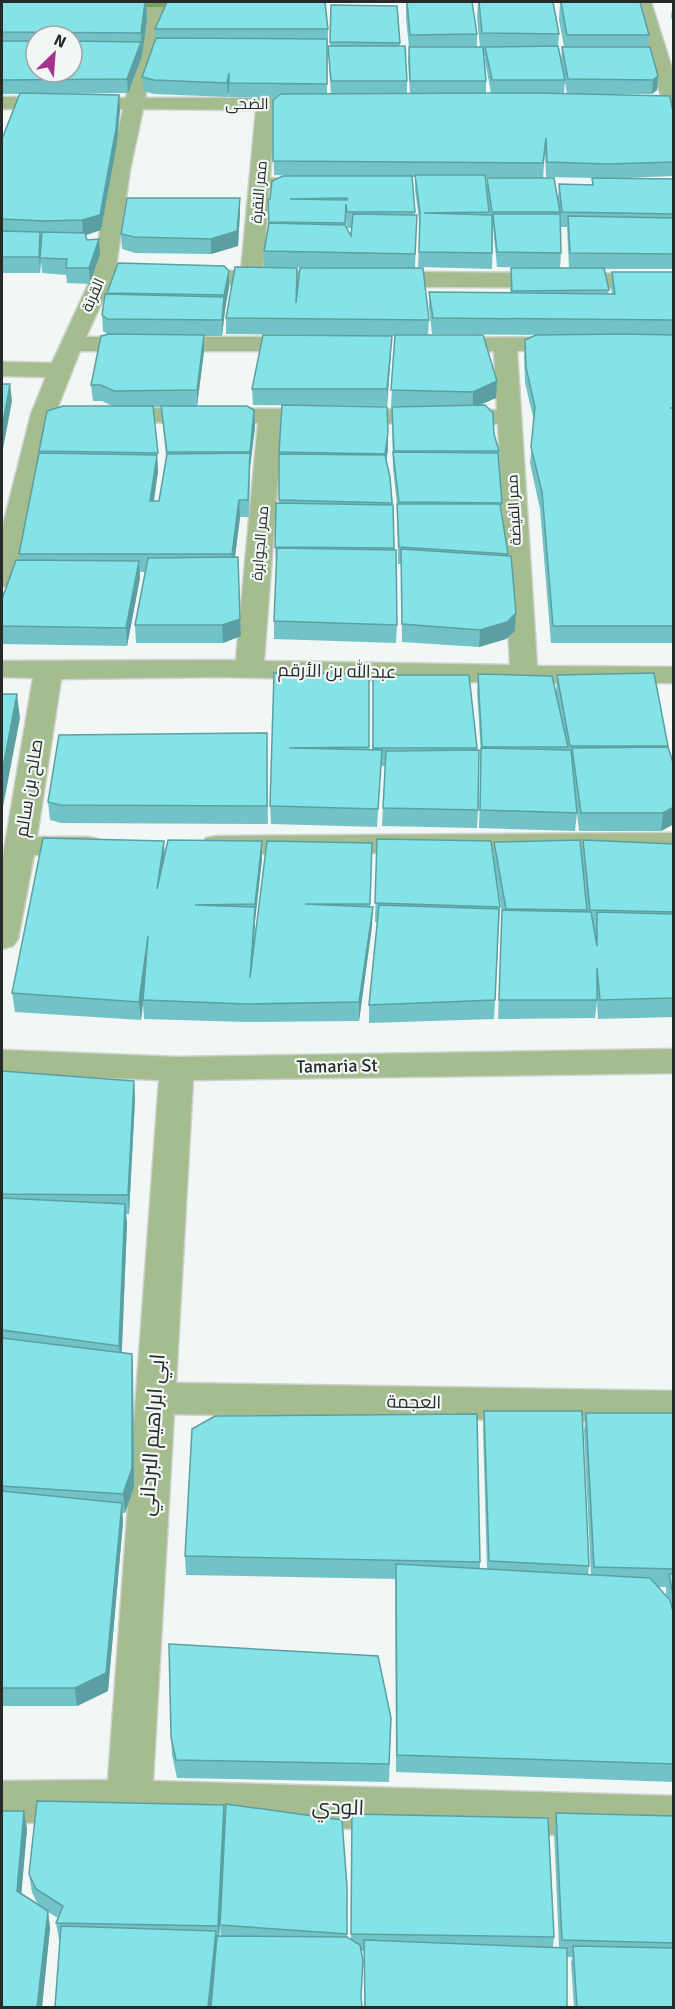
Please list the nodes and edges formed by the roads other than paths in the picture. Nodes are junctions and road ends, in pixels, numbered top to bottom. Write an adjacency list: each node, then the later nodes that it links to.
1 (86, 2): 2 (street)
2 (156, 2): 3 (street); 5 (street, القرنة)
3 (223, 2)
4 (642, 2): 9 (street)
5 (133, 103): 6 (street, الضحى); 10 (street, الضحى); 14 (street, القرنة)
6 (266, 104): 7 (street, الضحى); 11 (street, ممر النقرة)
7 (338, 104)
8 (648, 104): 9 (street)
9 (673, 106)
10 (4, 109)
11 (260, 184): 12 (street); 18 (street, ممر النقرة)
12 (331, 185)
13 (83, 244): 14 (street)
14 (107, 245): 15 (street, القرنة)
15 (104, 274): 16 (street); 20 (street, القرنة)
16 (126, 275)
17 (160, 276): 18 (street)
18 (251, 279): 19 (street)
19 (674, 281)
20 (71, 344): 21 (street); 26 (street, القرنة)
21 (332, 344)
22 (595, 344): 24 (street)
23 (424, 345): 24 (street)
24 (505, 345): 29 (street, ممر الفيضة)
25 (2, 369): 26 (street)
26 (60, 370): 27 (street, القرنة)
27 (66, 414): 28 (street); 30 (street, القرنة)
28 (271, 417): 29 (street); 32 (street, ممر الجوابرة)
29 (509, 417): 34 (street, ممر الفيضة)
30 (2, 579)
31 (2, 669): 33 (street, عبدالله بن الأرقم)
32 (249, 669): 33 (street, عبدالله بن الأرقم); 34 (street, عبدالله بن الأرقم)
33 (48, 671): 38 (street, صالح بن سالم)
34 (524, 675): 35 (street, عبدالله بن الأرقم)
35 (674, 675)
36 (674, 842): 37 (street)
37 (186, 845)
38 (20, 846): 39 (street); 40 (street, صالح بن سالم)
39 (115, 846)
40 (2, 939)
41 (2, 1061): 43 (street, Tamaria St)
42 (674, 1061): 43 (street, Tamaria St)
43 (177, 1069): 44 (street, ابي ابراهيم البرداني)
44 (154, 1398): 45 (street, العجمة); 46 (street, ابي ابراهيم البرداني)
45 (674, 1407)
46 (129, 1801): 47 (street, الودي); 48 (street, الودي)
47 (2, 1802)
48 (674, 1817)

